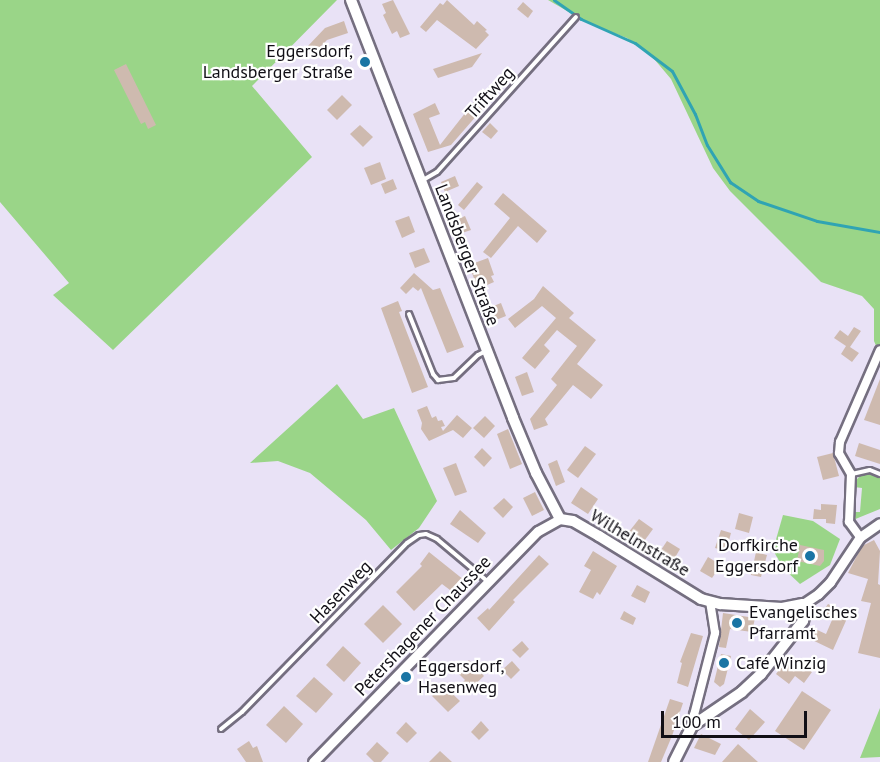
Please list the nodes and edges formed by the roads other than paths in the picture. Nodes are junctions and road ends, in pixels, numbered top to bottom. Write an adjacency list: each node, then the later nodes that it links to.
1 (351, 0): 3 (main road, Landsberger Straße)
2 (576, 17): 3 (lane, Triftweg)
3 (420, 182): 6 (main road, Landsberger Straße)
4 (409, 314): 6 (lane)
5 (880, 350): 7 (street)
6 (487, 351): 9 (main road, Landsberger Straße)
7 (851, 474): 8 (lane); 11 (street)
8 (880, 474)
9 (560, 519): 12 (street, Petershagener Chaussee); 13 (main road, Wilhelmstraße)
10 (880, 523): 11 (street)
11 (860, 537): 14 (street)
12 (488, 583): 16 (lane, Hasenweg); 17 (street, Petershagener Chaussee)
13 (710, 602): 14 (main road, Wilhelmstraße); 15 (street)
14 (803, 604): 15 (main road)
15 (698, 722): 18 (main road)
16 (221, 729)
17 (313, 762)
18 (674, 762)

